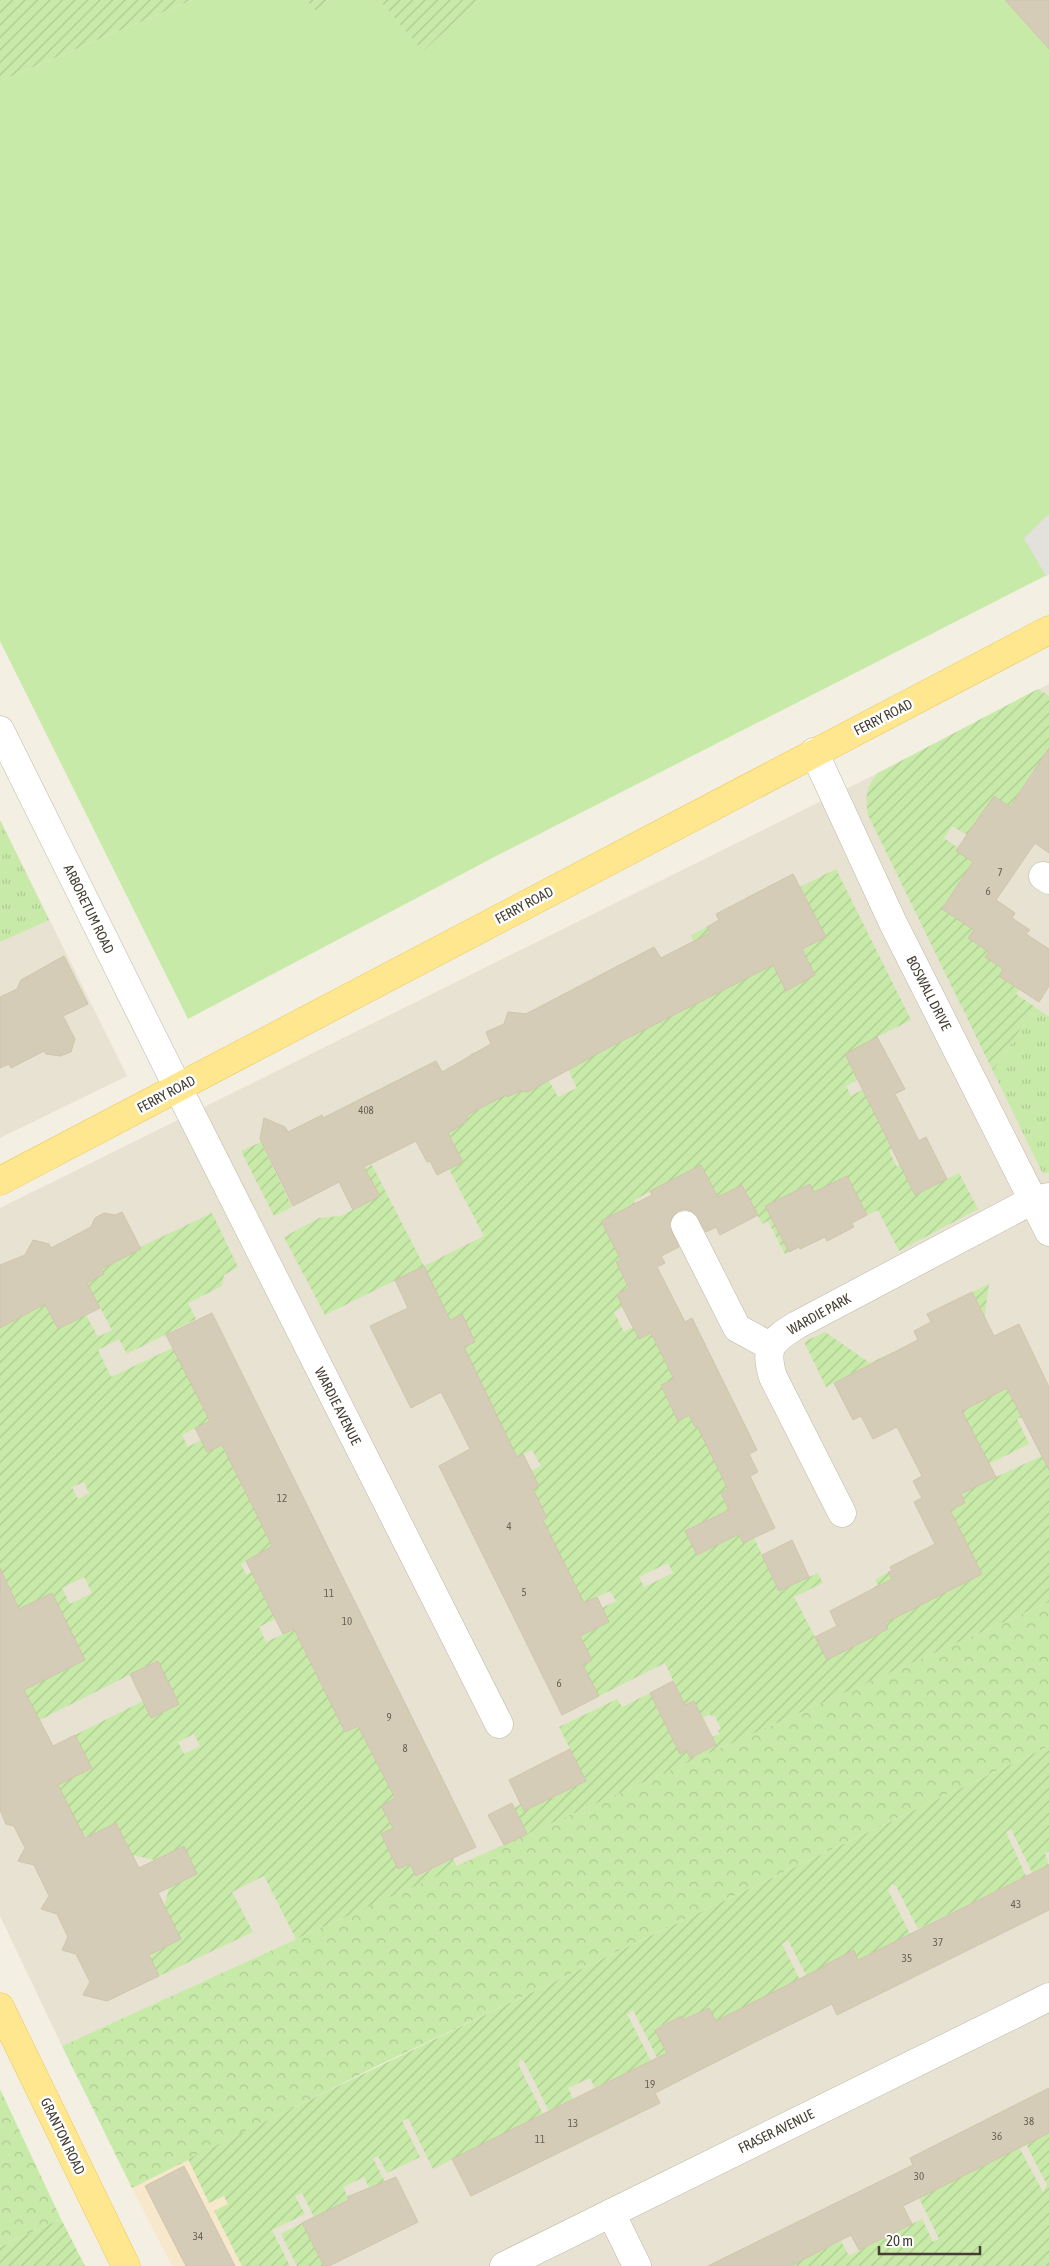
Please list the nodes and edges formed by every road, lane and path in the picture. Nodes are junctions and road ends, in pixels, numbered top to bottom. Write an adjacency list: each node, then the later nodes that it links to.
1 (1049, 630): 3 (main road, FERRY ROAD)
2 (0, 730): 4 (street, ARBORETUM ROAD)
3 (814, 752): 4 (main road, FERRY ROAD); 6 (street, BOSWALL DRIVE)
4 (178, 1088): 5 (main road, FERRY ROAD); 11 (street, WARDIE AVENUE)
5 (0, 1181)
6 (1041, 1198): 8 (street, BOSWALL DRIVE); 9 (street, WARDIE PARK)
7 (685, 1225): 9 (street)
8 (1049, 1232)
9 (770, 1346): 10 (street)
10 (842, 1513)
11 (499, 1724)
12 (1049, 1997): 14 (street, FRASER AVENUE)
13 (0, 2007): 15 (main road, GRANTON ROAD)
14 (611, 2213): 16 (street, FRASER AVENUE); 17 (street)
15 (126, 2266)
16 (504, 2266)
17 (637, 2266)

